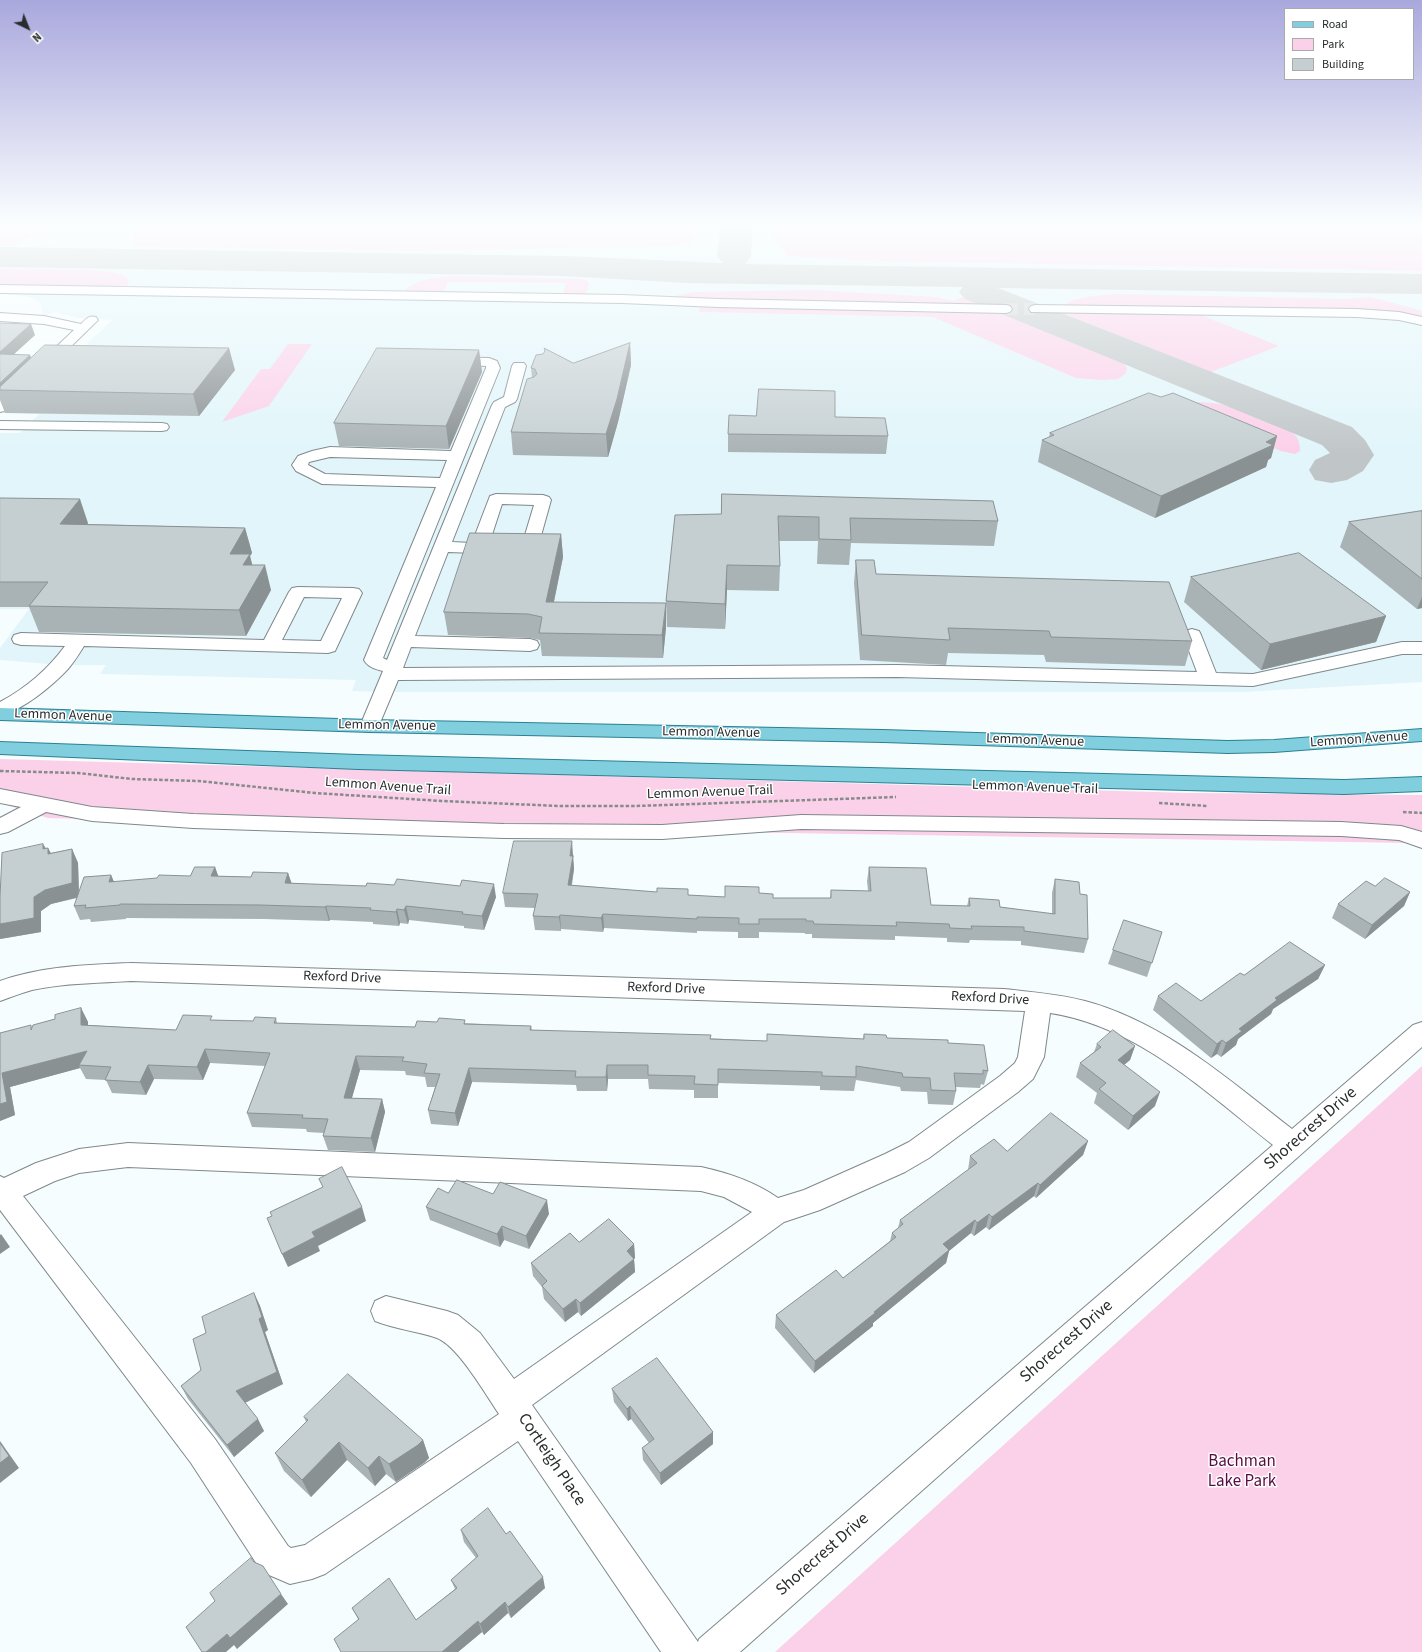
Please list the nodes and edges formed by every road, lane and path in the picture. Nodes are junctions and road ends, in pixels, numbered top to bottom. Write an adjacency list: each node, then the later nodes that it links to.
1 (702, 302): 3 (street)
2 (0, 306): 5 (street)
3 (1006, 309)
4 (1035, 309): 6 (street)
5 (0, 317): 9 (street)
6 (1422, 321)
7 (436, 361): 12 (street)
8 (523, 370): 14 (street)
9 (0, 408)
10 (0, 425): 11 (street)
11 (162, 427)
12 (457, 456): 13 (street); 13 (street)
13 (447, 482): 23 (street)
14 (442, 548): 15 (street); 19 (street)
15 (479, 548)
16 (1192, 635): 24 (street)
17 (21, 639): 18 (street)
18 (80, 640): 21 (street); 25 (street)
19 (404, 641): 20 (street); 23 (street)
20 (530, 644)
21 (270, 645): 21 (street)
22 (1422, 648): 24 (street)
23 (392, 671): 24 (street); 27 (street)
24 (1209, 678)
25 (0, 710)
26 (0, 714): 27 (main road, Lemmon Avenue)
27 (370, 726): 28 (main road, Lemmon Avenue); 30 (main road)
28 (1422, 735)
29 (0, 748): 30 (main road)
30 (358, 762): 32 (main road)
31 (0, 772): 34 (path, Lemmon Avenue Trail)
32 (1422, 784)
33 (0, 796): 36 (street)
34 (897, 797)
35 (1157, 803): 37 (path)
36 (42, 805): 40 (street); 41 (street)
37 (1211, 806)
38 (1398, 812): 39 (path)
39 (1422, 813)
40 (0, 827)
41 (1422, 840)
42 (0, 991): 43 (street, Rexford Drive)
43 (1038, 1002): 45 (street, Rexford Drive); 47 (street)
44 (1422, 1032): 45 (street, Shorecrest Drive)
45 (1293, 1144): 51 (street, Shorecrest Drive)
46 (1, 1191): 47 (street); 49 (street)
47 (775, 1212): 49 (street)
48 (386, 1311): 49 (street, Cortleigh Place)
49 (516, 1409): 50 (street, Cortleigh Place)
50 (683, 1652)
51 (712, 1652)

